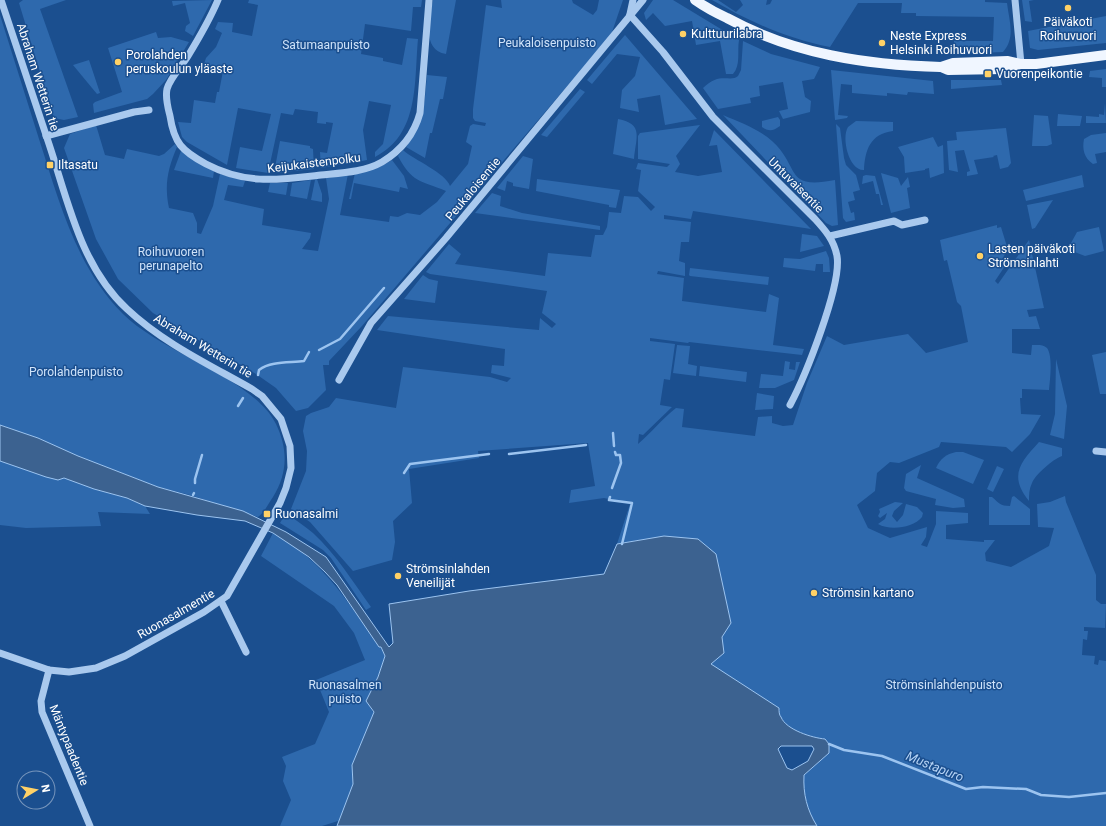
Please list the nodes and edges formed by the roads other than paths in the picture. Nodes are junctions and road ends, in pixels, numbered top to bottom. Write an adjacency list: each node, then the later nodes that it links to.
1 (1, 0): 12 (street, Abraham Wetterin tie)
2 (218, 0): 3 (street, Keijukaistenpolku)
3 (429, 0)
4 (633, 0): 8 (street, Peukaloisentie)
5 (643, 0): 8 (street, Peukaloisentie)
6 (695, 0): 10 (main road)
7 (1015, 0): 10 (street)
8 (630, 15): 14 (street, Untuvaisentie); 15 (street, Peukaloisentie)
9 (1106, 55): 10 (main road)
10 (1021, 64)
11 (149, 110): 12 (street)
12 (46, 136): 19 (street, Abraham Wetterin tie)
13 (925, 220): 14 (street)
14 (830, 236): 16 (street, Untuvaisentie)
15 (339, 380)
16 (790, 405)
17 (1096, 451): 18 (street)
18 (1106, 452)
19 (291, 468): 20 (street, Ruonasalmentie)
20 (221, 601): 21 (street); 23 (street, Ruonasalmentie)
21 (246, 652)
22 (0, 653): 23 (street, Ruonasalmentie)
23 (49, 670): 24 (street, Mäntypaadentie)
24 (90, 826)

